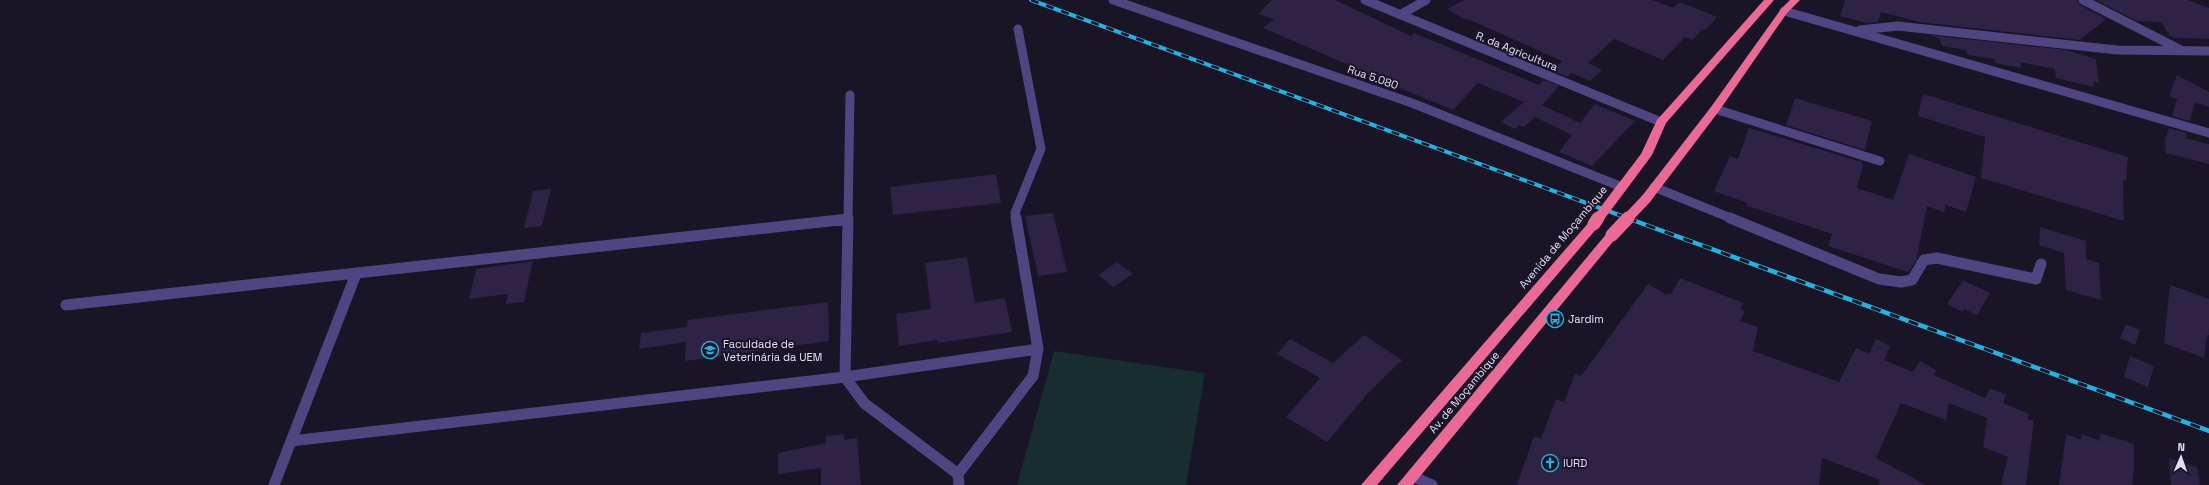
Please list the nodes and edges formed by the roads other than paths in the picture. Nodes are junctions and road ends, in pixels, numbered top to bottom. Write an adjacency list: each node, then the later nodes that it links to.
1 (1113, 0): 18 (street, Rua 5.080)
2 (1365, 0): 8 (street, R. da Agricultura)
3 (1426, 0): 8 (street)
4 (1769, 0): 15 (highway, Avenida de Moçambique)
5 (1795, 0): 7 (highway)
6 (2083, 0): 11 (street)
7 (1784, 11): 10 (street); 14 (highway)
8 (1400, 15): 15 (street, R. da Agricultura)
9 (1018, 29): 24 (street)
10 (1856, 30): 11 (street); 16 (street)
11 (2181, 50): 12 (street)
12 (2209, 51)
13 (850, 95): 20 (street)
14 (1715, 109): 17 (street); 19 (highway)
15 (1661, 122): 18 (highway, Avenida de Moçambique)
16 (2209, 133)
17 (1880, 161)
18 (1622, 187): 30 (highway, Avenida de Moçambique, bridge)
19 (1654, 187): 21 (street); 28 (highway, Av. de Moçambique, bridge)
20 (848, 218): 22 (street); 25 (street)
21 (2040, 264)
22 (356, 274): 23 (street); 26 (street)
23 (66, 305)
24 (1038, 349): 25 (street); 27 (street)
25 (845, 377): 26 (street); 27 (street)
26 (291, 441): 29 (street)
27 (959, 480)
28 (1408, 481): 31 (street)
29 (274, 485)
30 (1368, 485)
31 (1432, 485)

